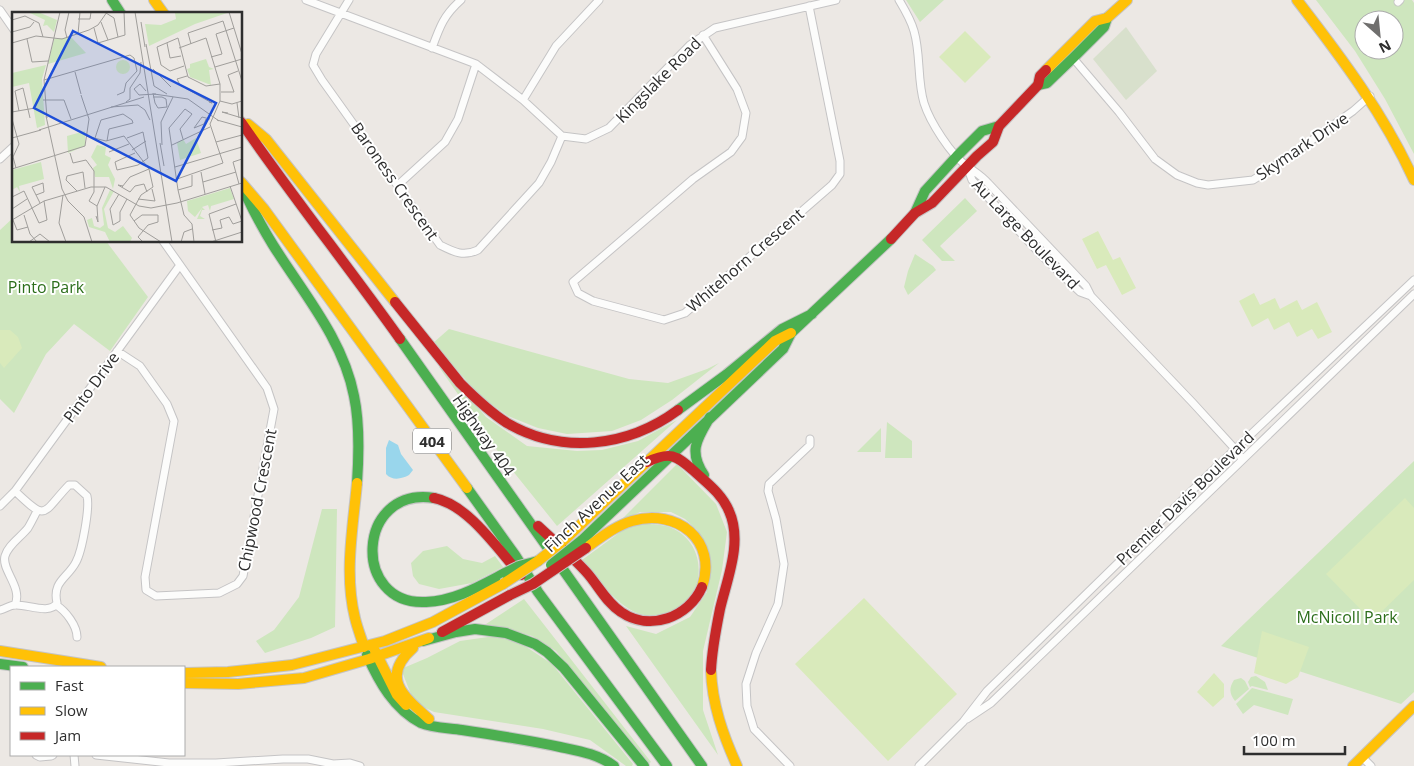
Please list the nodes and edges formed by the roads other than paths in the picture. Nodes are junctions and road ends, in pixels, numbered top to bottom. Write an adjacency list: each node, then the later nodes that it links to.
1 (112, 0): 12 (main road)
2 (154, 0): 13 (main road)
3 (306, 0): 14 (street)
4 (349, 0): 14 (street)
5 (461, 0): 19 (street)
6 (599, 0): 24 (street)
7 (836, 0): 11 (street, Kingslake Road)
8 (899, 0): 30 (street)
9 (1127, 0): 16 (main road, Finch Avenue East)
10 (1297, 0): 23 (main road)
11 (809, 6): 18 (street, Kingslake Road); 18 (street, Whitehorn Crescent)
12 (120, 12)
13 (163, 12)
14 (340, 13): 19 (street); 35 (street, Baroness Crescent)
15 (1, 14): 17 (street)
16 (1107, 18): 20 (main road, Finch Avenue East); 22 (main road, Finch Avenue East)
17 (12, 28)
18 (703, 35): 28 (street, Kingslake Road)
19 (432, 48): 21 (street)
20 (1073, 58): 22 (main road, Finch Avenue East); 23 (street, Skymark Drive)
21 (476, 64): 24 (street); 35 (street)
22 (1038, 85): 27 (main road, Finch Avenue East)
23 (1370, 96): 33 (main road)
24 (523, 100): 28 (street)
25 (242, 121): 43 (main road)
26 (242, 121): 54 (main road, Highway 404 / 404)
27 (998, 126): 30 (main road, Finch Avenue East); 32 (main road, Finch Avenue East)
28 (562, 136): 35 (street, Baroness Crescent)
29 (12, 148): 31 (street)
30 (957, 156): 32 (street); 37 (main road, Finch Avenue East)
31 (0, 160)
32 (967, 166): 37 (main road, Finch Avenue East); 42 (street, Au Large Boulevard); 42 (street, Au Large Boulevard)
33 (1414, 180)
34 (242, 184): 59 (main road, 404)
35 (398, 184)
36 (242, 185): 65 (main road)
37 (915, 213): 43 (main road, Finch Avenue East)
38 (164, 242): 39 (street)
39 (180, 265): 45 (street, Pinto Drive); 45 (street, Chipwood Crescent)
40 (1414, 280): 48 (street, Premier Davis Boulevard)
41 (1414, 294): 50 (street, Premier Davis Boulevard)
42 (1091, 296): 48 (street, Au Large Boulevard)
43 (812, 314): 44 (main road, Finch Avenue East)
44 (791, 334): 46 (main road, Finch Avenue East); 51 (main road, Finch Avenue East)
45 (117, 351): 52 (street, Pinto Drive)
46 (710, 417): 49 (main road, Finch Avenue East); 53 (main road)
47 (810, 439): 87 (street)
48 (1236, 449): 50 (street, Au Large Boulevard); 75 (street, Premier Davis Boulevard)
49 (671, 454): 51 (main road); 53 (main road); 57 (main road, Finch Avenue East)
50 (1242, 459): 75 (street, Premier Davis Boulevard)
51 (647, 462): 58 (main road, Finch Avenue East, bridge)
52 (15, 491): 55 (street, Pinto Drive); 56 (street)
53 (716, 491): 86 (main road)
54 (513, 502): 57 (main road); 85 (main road, Highway 404 / 404)
55 (0, 506)
56 (36, 511): 60 (street); 61 (street)
57 (584, 545): 64 (main road, bridge)
58 (538, 561): 59 (main road, bridge); 65 (main road, Finch Avenue East, bridge)
59 (538, 592): 84 (main road, 404)
60 (15, 605): 61 (street); 62 (street)
61 (56, 605): 63 (street)
62 (0, 610)
63 (77, 637)
64 (423, 641): 67 (main road); 74 (main road); 83 (main road)
65 (368, 646): 67 (main road); 71 (main road, Finch Avenue East)
66 (0, 651): 70 (main road)
67 (373, 658): 72 (main road); 74 (main road); 76 (main road)
68 (0, 664): 69 (main road)
69 (15, 666)
70 (95, 666)
71 (185, 673)
72 (185, 684)
73 (1414, 706): 80 (main road)
74 (429, 719): 76 (main road)
75 (963, 722): 88 (street, Premier Davis Boulevard)
76 (441, 727): 82 (main road)
77 (38, 756): 78 (street)
78 (51, 756)
79 (105, 756): 81 (street)
80 (1362, 757): 89 (main road); 90 (street)
81 (360, 766)
82 (614, 766)
83 (644, 766)
84 (667, 766)
85 (702, 766)
86 (737, 766)
87 (790, 766)
88 (919, 766)
89 (1353, 766)
90 (1371, 766)

